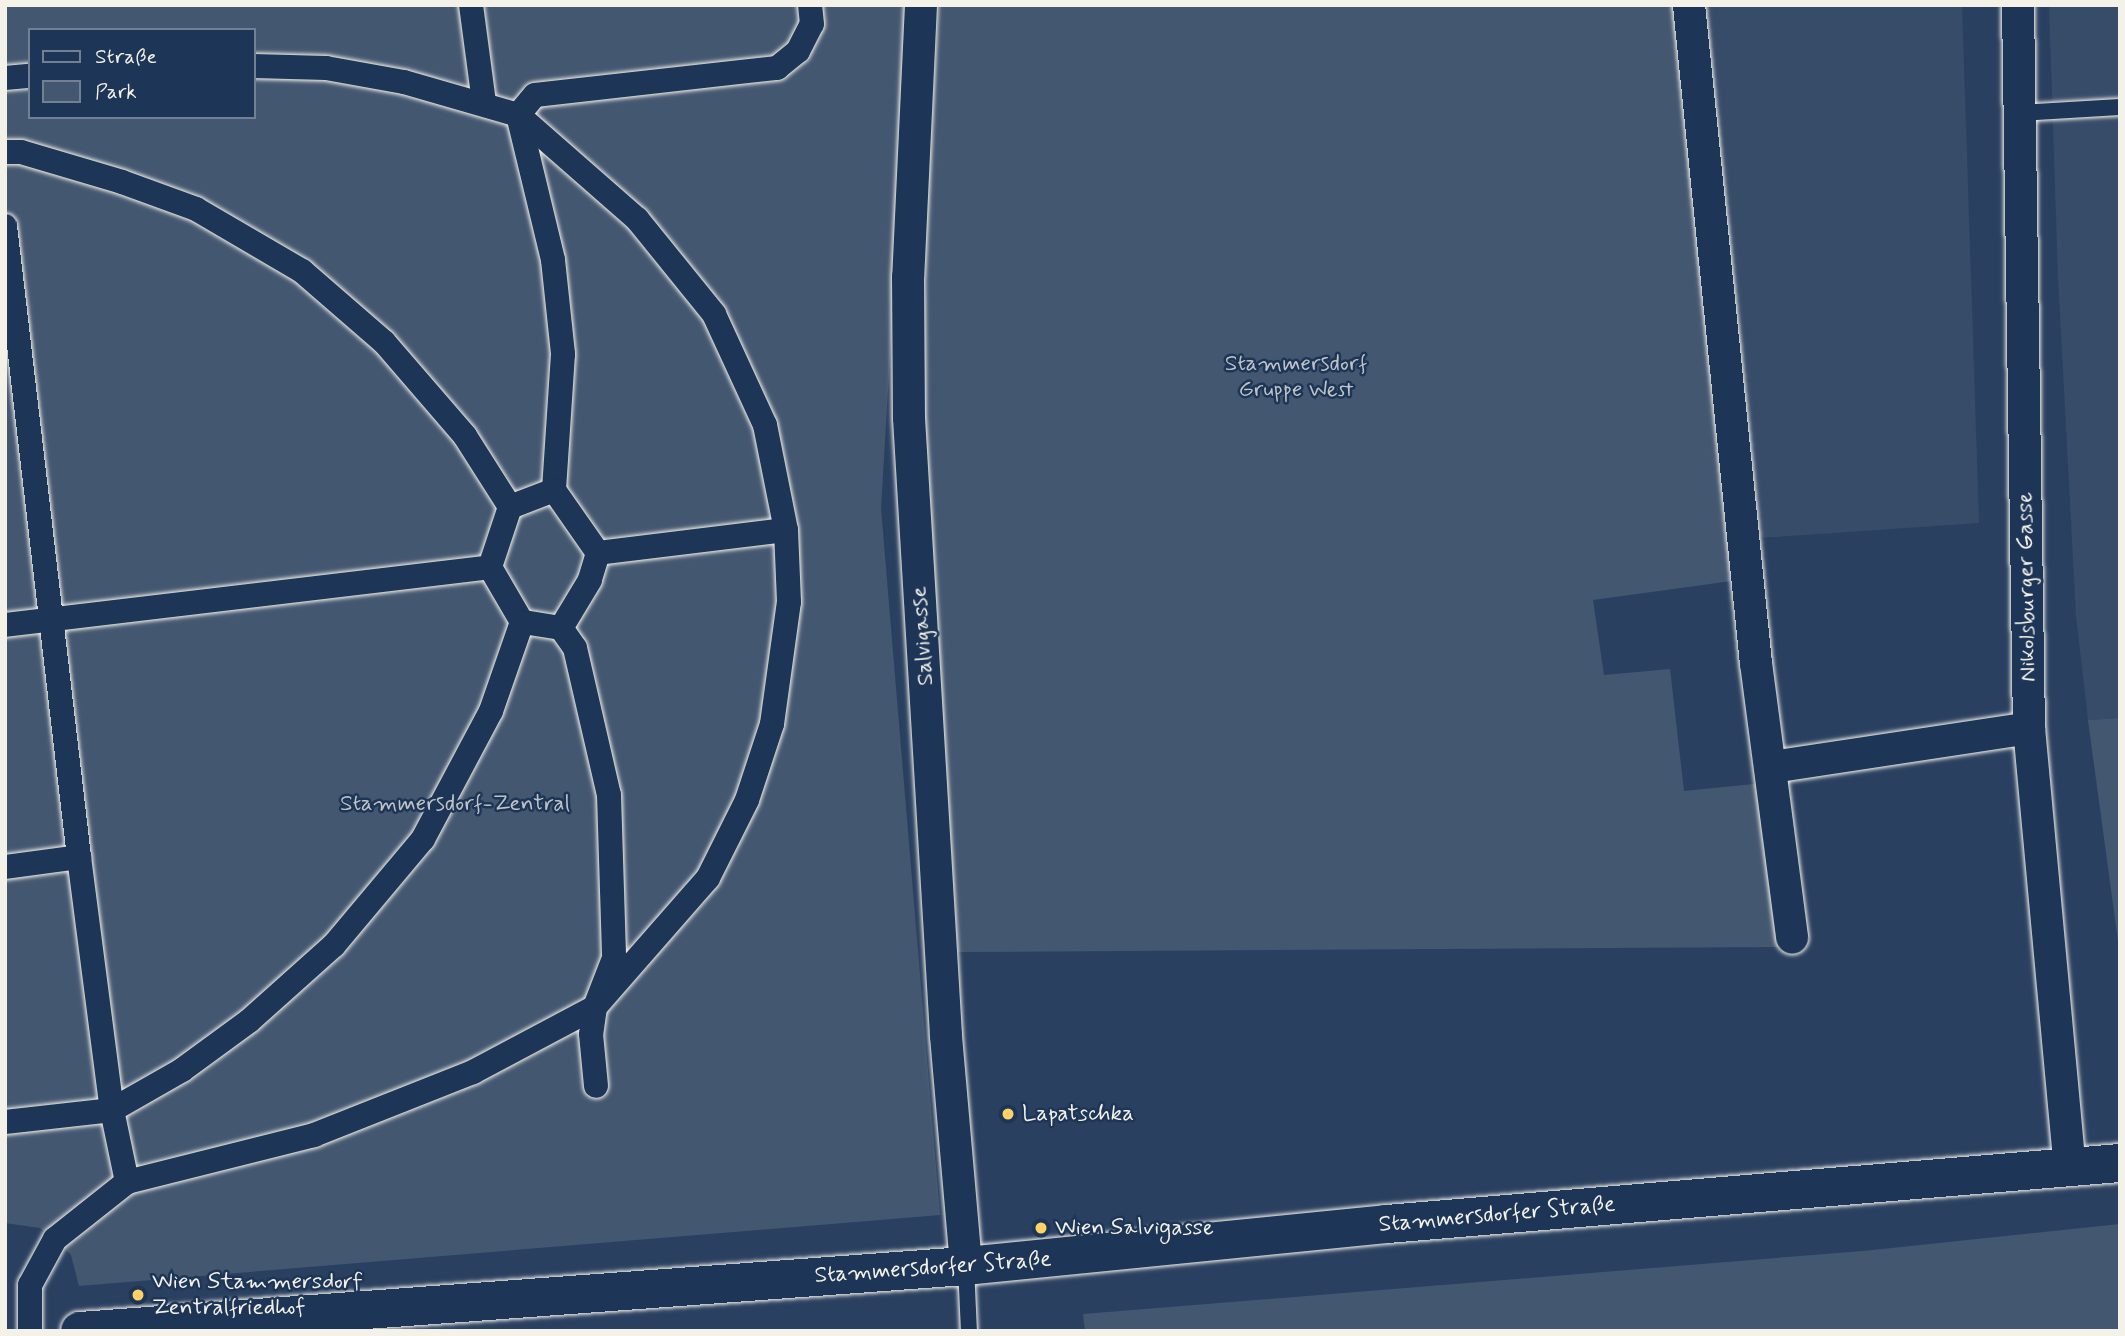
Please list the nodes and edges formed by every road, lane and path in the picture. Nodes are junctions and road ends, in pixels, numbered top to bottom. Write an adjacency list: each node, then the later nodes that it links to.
1 (471, 5): 9 (street)
2 (810, 5): 12 (street)
3 (922, 5): 36 (street, Salvigasse)
4 (1689, 5): 25 (street)
5 (2018, 5): 11 (street, Nikolsburger Gasse)
6 (256, 66): 9 (street)
7 (28, 76): 8 (street)
8 (5, 78)
9 (484, 103): 12 (street)
10 (2120, 107): 11 (lane)
11 (2019, 113): 24 (street, Nikolsburger Gasse)
12 (518, 115): 15 (street); 17 (street)
13 (5, 152): 16 (street)
14 (5, 226): 20 (street)
15 (554, 491): 16 (street); 18 (street)
16 (510, 507): 19 (street)
17 (786, 530): 18 (street); 29 (street)
18 (598, 553): 23 (street)
19 (490, 567): 20 (street); 21 (street)
20 (54, 621): 22 (street); 26 (street)
21 (522, 622): 23 (street); 31 (street)
22 (5, 625)
23 (561, 628): 29 (street)
24 (2029, 728): 25 (street); 34 (street, Nikolsburger Gasse)
25 (1772, 767): 28 (street)
26 (79, 857): 27 (street); 31 (street)
27 (5, 867)
28 (1792, 938)
29 (595, 1007): 30 (street); 35 (street)
30 (596, 1086)
31 (112, 1110): 32 (street); 35 (street)
32 (5, 1122)
33 (2120, 1163): 34 (main road, Stammersdorfer Straße)
34 (2070, 1167): 36 (main road, Stammersdorfer Straße)
35 (127, 1182): 37 (street)
36 (966, 1266): 38 (main road, Stammersdorfer Straße); 39 (lane)
37 (30, 1331)
38 (80, 1331)
39 (969, 1331)

